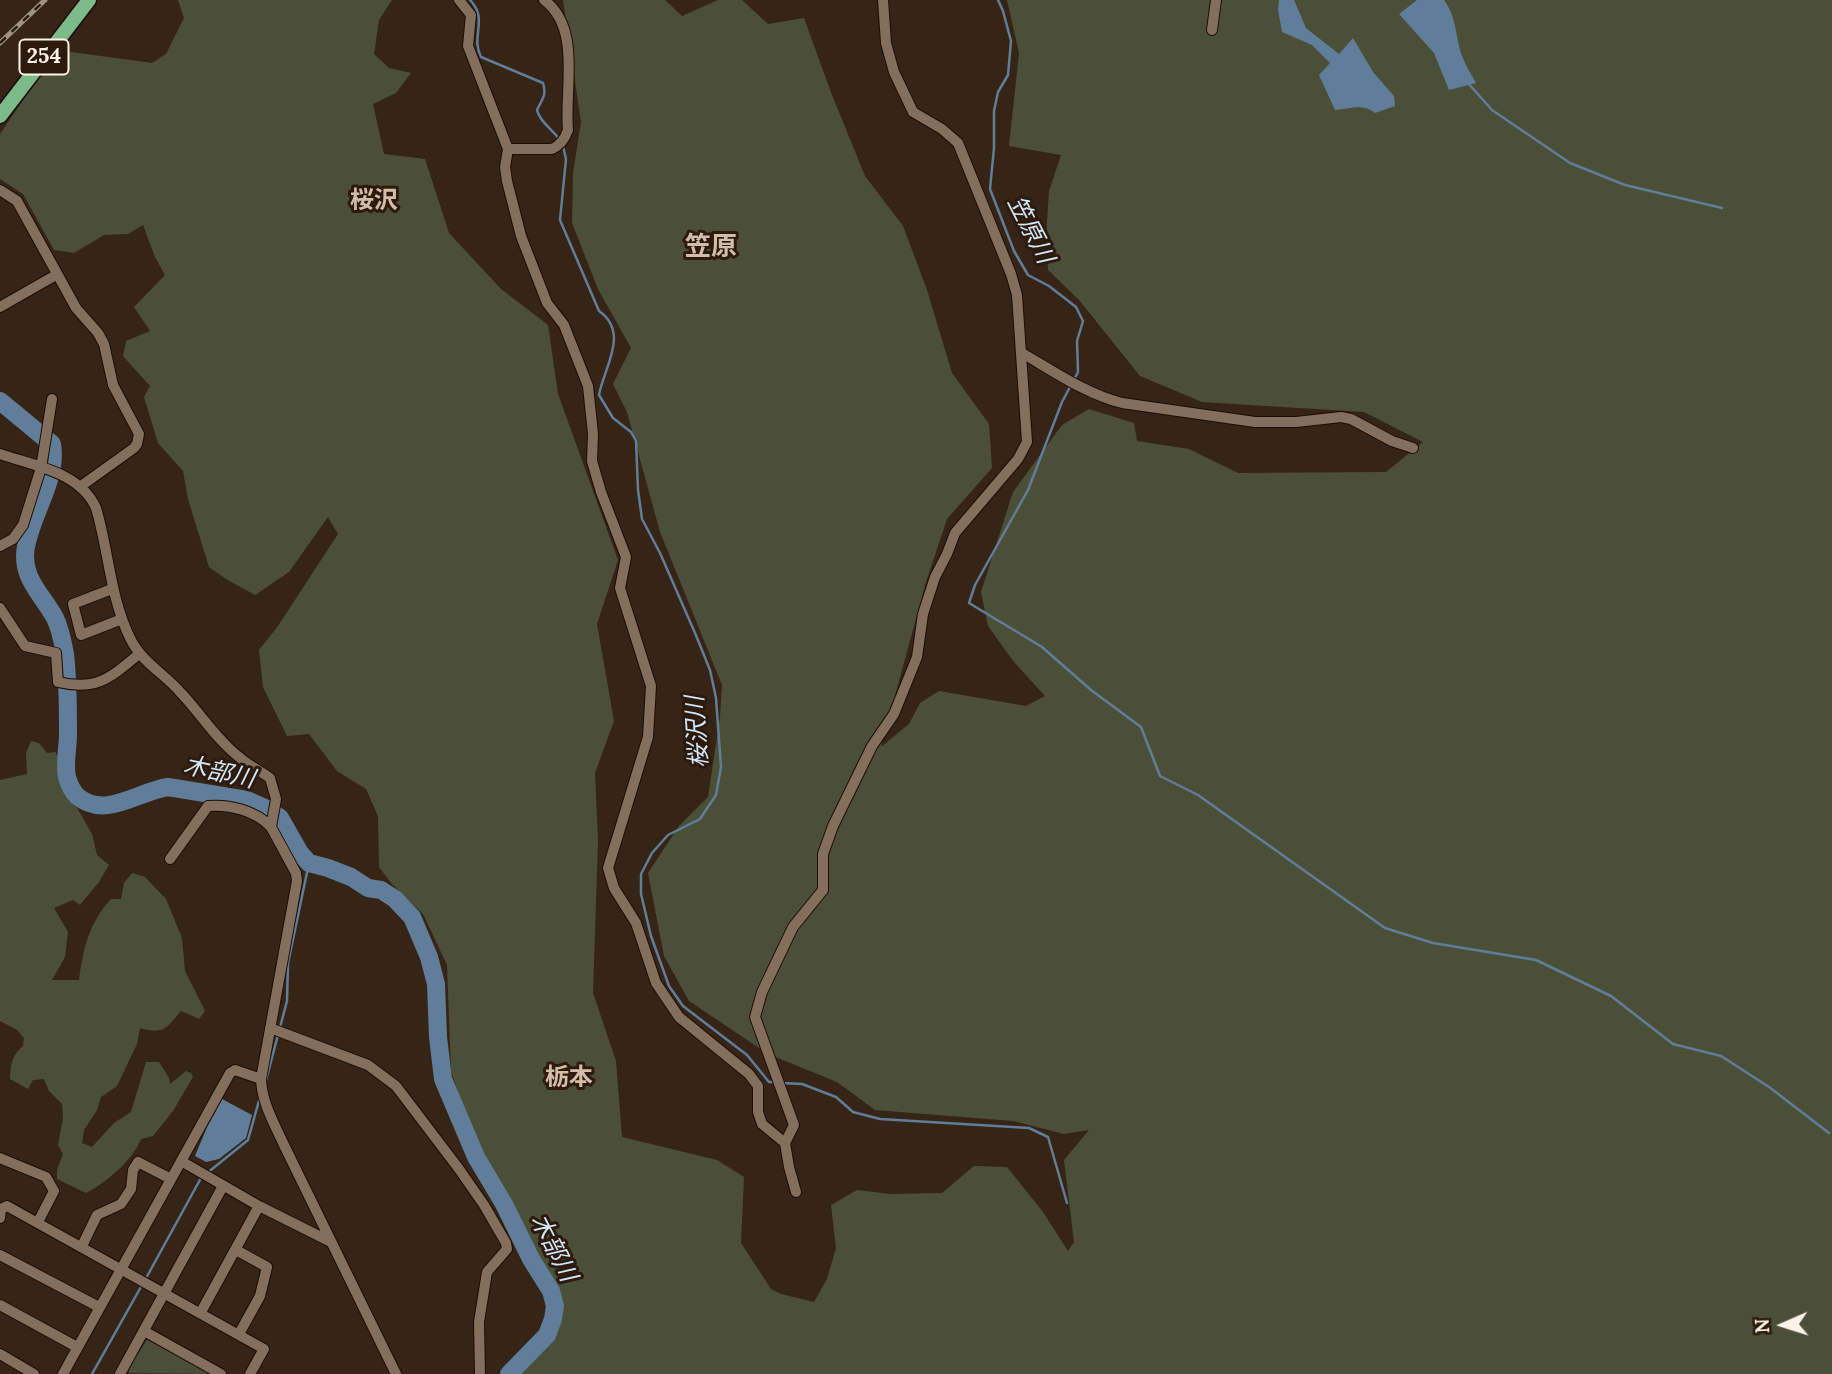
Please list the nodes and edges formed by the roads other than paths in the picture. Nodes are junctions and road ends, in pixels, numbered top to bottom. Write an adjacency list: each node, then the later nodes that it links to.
1 (89, 0): 7 (highway, 254)
2 (458, 0): 8 (street)
3 (544, 0): 8 (street)
4 (883, 0): 12 (street)
5 (1216, 0): 6 (street)
6 (1212, 30)
7 (0, 116)
8 (508, 149): 27 (street)
9 (0, 190): 10 (street)
10 (56, 275): 11 (street); 17 (street)
11 (0, 307)
12 (1022, 353): 14 (street); 27 (street)
13 (52, 399): 16 (street)
14 (1413, 448)
15 (0, 454): 16 (street)
16 (41, 468): 17 (street); 18 (street)
17 (81, 485): 19 (street)
18 (0, 547)
19 (112, 589): 21 (street); 21 (street)
20 (0, 608): 22 (street)
21 (122, 619): 22 (street)
22 (139, 654): 23 (street)
23 (271, 827): 24 (street); 25 (street)
24 (170, 859)
25 (270, 1028): 26 (street); 55 (street)
26 (261, 1079): 29 (street); 36 (street)
27 (785, 1143): 32 (street)
28 (0, 1158): 35 (street)
29 (181, 1161): 30 (street); 31 (street)
30 (171, 1179): 37 (street); 40 (street)
31 (223, 1186): 33 (street); 41 (street)
32 (796, 1192)
33 (259, 1206): 36 (street); 38 (street)
34 (0, 1218): 35 (street)
35 (38, 1222): 37 (street)
36 (331, 1242): 54 (street)
37 (82, 1246): 40 (street)
38 (236, 1250): 44 (street); 46 (street)
39 (0, 1255): 43 (street)
40 (120, 1267): 41 (street); 43 (street)
41 (165, 1292): 44 (street); 45 (street)
42 (0, 1305): 47 (street)
43 (99, 1307): 47 (street)
44 (201, 1312): 46 (street)
45 (144, 1331): 49 (street); 52 (street)
46 (239, 1334): 53 (street)
47 (77, 1347): 51 (street)
48 (0, 1354): 50 (street)
49 (122, 1373)
50 (34, 1374)
51 (63, 1374)
52 (221, 1374)
53 (250, 1374)
54 (396, 1374)
55 (480, 1374)

